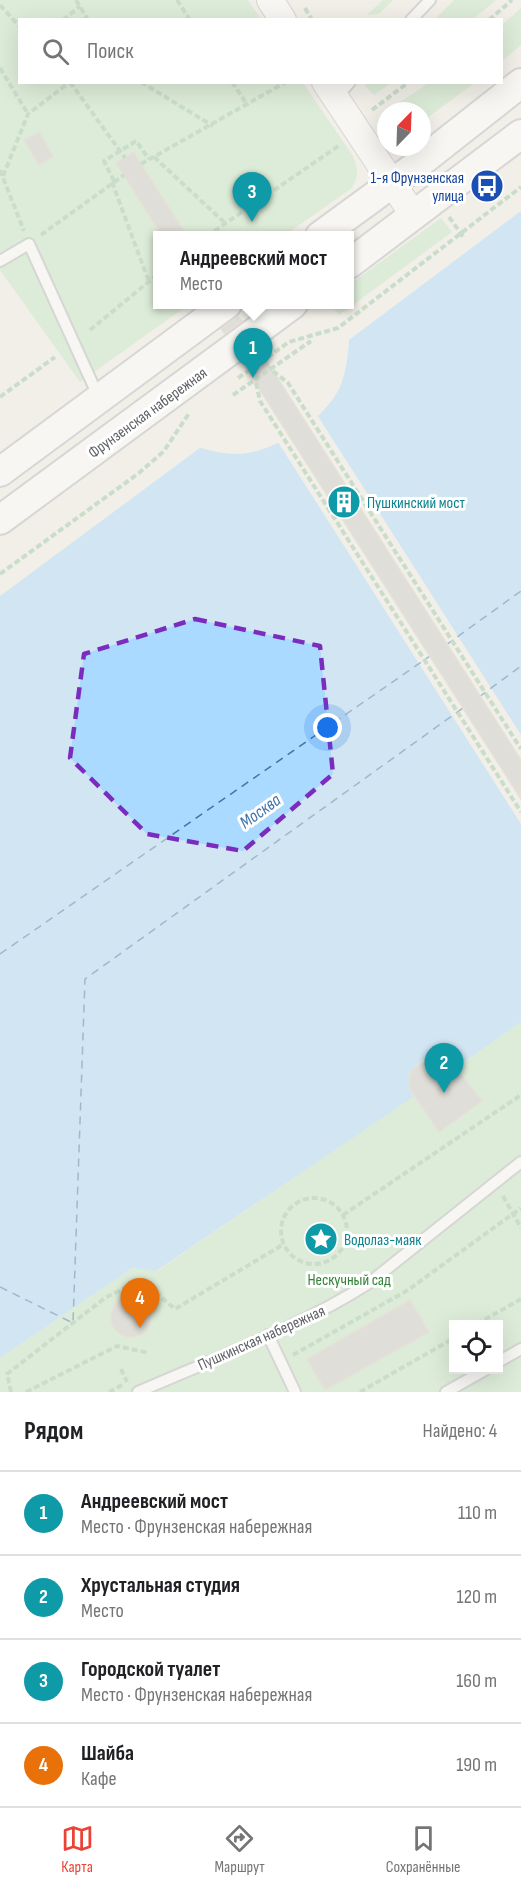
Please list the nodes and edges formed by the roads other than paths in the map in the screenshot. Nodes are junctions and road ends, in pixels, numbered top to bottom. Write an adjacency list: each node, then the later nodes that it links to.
1 (270, 0): 3 (street)
2 (430, 0): 4 (lane)
3 (282, 18)
4 (413, 18)
5 (521, 83): 8 (main road)
6 (337, 88): 8 (street)
7 (521, 134): 9 (main road)
8 (392, 183): 9 (street); 10 (main road)
9 (414, 216): 11 (main road)
10 (327, 231)
11 (354, 260)
12 (0, 261): 15 (lane)
13 (220, 309): 15 (main road)
14 (286, 309): 17 (main road, Фрунзенская набережная)
15 (99, 398): 16 (main road)
16 (0, 471)
17 (0, 520)
18 (521, 1162): 19 (lane, Пушкинская набережная)
19 (268, 1335): 23 (lane, Пушкинская набережная); 24 (lane)
20 (521, 1349): 21 (lane)
21 (503, 1359)
22 (478, 1374): 25 (lane)
23 (138, 1392)
24 (295, 1392)
25 (446, 1392)

